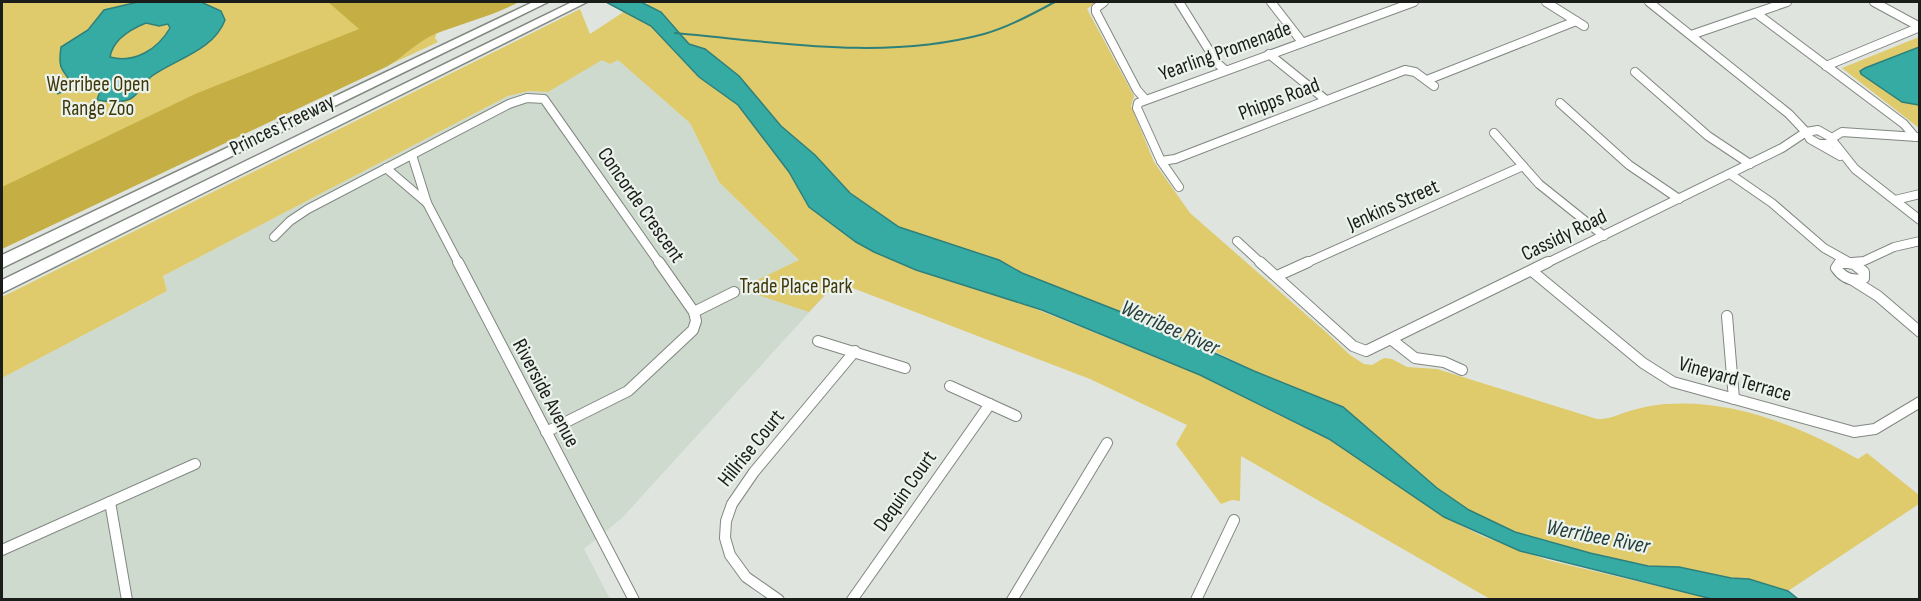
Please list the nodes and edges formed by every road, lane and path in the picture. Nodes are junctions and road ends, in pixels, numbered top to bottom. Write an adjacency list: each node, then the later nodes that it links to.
1 (542, 2): 54 (highway, Princes Freeway)
2 (581, 2): 61 (highway, Princes Freeway)
3 (1104, 2): 23 (street)
4 (1179, 2): 19 (street)
5 (1271, 2): 16 (street)
6 (1414, 2): 16 (street, Yearling Promenade)
7 (1546, 2): 12 (street)
8 (1649, 2): 15 (street)
9 (1787, 2): 11 (street)
10 (1874, 2): 14 (street)
11 (1756, 13): 15 (street); 18 (street)
12 (1576, 21): 13 (street); 21 (street)
13 (1584, 26)
14 (1920, 27): 18 (street)
15 (1691, 35): 26 (street)
16 (1302, 42): 17 (street, Yearling Promenade)
17 (1269, 54): 19 (street, Yearling Promenade); 24 (street)
18 (1826, 66): 31 (street)
19 (1225, 70): 23 (street, Yearling Promenade)
20 (1635, 72): 38 (street)
21 (1427, 80): 22 (street); 24 (street, Phipps Road)
22 (1434, 86)
23 (1145, 99): 37 (street, Yearling Promenade)
24 (1326, 100): 37 (street, Phipps Road)
25 (1560, 103): 44 (street)
26 (1789, 114): 27 (street); 28 (street)
27 (1817, 130): 28 (street, Cassidy Road); 29 (street); 32 (street)
28 (1806, 132): 33 (street); 34 (street, Cassidy Road)
29 (1856, 132): 31 (street); 32 (street, Cassidy Road)
30 (1494, 133): 39 (street)
31 (1917, 137)
32 (1832, 139): 33 (street, Cassidy Road); 36 (street)
33 (1819, 143): 34 (street, Cassidy Road); 36 (street)
34 (1782, 148): 38 (street, Cassidy Road)
35 (412, 155): 40 (street, Concorde Crescent); 46 (street, Riverside Avenue); 64 (street, Concorde Crescent)
36 (1845, 159): 45 (street)
37 (1161, 161): 42 (street, Yearling Promenade)
38 (1750, 164): 41 (street, Cassidy Road)
39 (1523, 166): 48 (street); 59 (street, Jenkins Street)
40 (387, 168): 46 (street, Riverside Avenue); 49 (street, Concorde Crescent)
41 (1730, 174): 44 (street, Cassidy Road); 52 (street)
42 (1179, 187)
43 (1920, 194): 45 (street)
44 (1679, 199): 48 (street, Cassidy Road)
45 (1894, 200): 47 (street)
46 (427, 203): 77 (street, Riverside Avenue)
47 (1920, 220)
48 (1604, 236): 57 (street, Cassidy Road)
49 (274, 237)
50 (1237, 241): 59 (street)
51 (1920, 241): 53 (street)
52 (1824, 248): 55 (street); 56 (street)
53 (1872, 258): 55 (street); 58 (street)
54 (2, 262)
55 (1849, 263): 56 (street); 58 (street)
56 (1836, 266): 60 (street)
57 (1532, 271): 67 (street, Cassidy Road); 73 (street, Vineyard Terrace)
58 (1865, 275): 60 (street); 63 (street)
59 (1277, 276): 67 (street, Cassidy Road)
60 (1851, 279): 63 (street)
61 (2, 287)
62 (734, 292): 64 (street)
63 (1878, 296): 66 (street)
64 (694, 312): 77 (street)
65 (1727, 316): 73 (street)
66 (1920, 332)
67 (1392, 340): 71 (street)
68 (818, 341): 69 (street)
69 (855, 351): 70 (street); 85 (street, Hillrise Court)
70 (905, 368)
71 (1462, 370)
72 (950, 386): 75 (street)
73 (1734, 399): 74 (street, Vineyard Terrace)
74 (1920, 402)
75 (990, 404): 76 (street); 86 (street, Dequin Court)
76 (1016, 416)
77 (546, 432): 84 (street, Riverside Avenue)
78 (1107, 443): 87 (street)
79 (195, 464): 80 (street)
80 (110, 502): 82 (street); 83 (street)
81 (1234, 520): 88 (street)
82 (2, 550)
83 (128, 600)
84 (634, 600)
85 (780, 600)
86 (852, 600)
87 (1012, 600)
88 (1196, 600)

